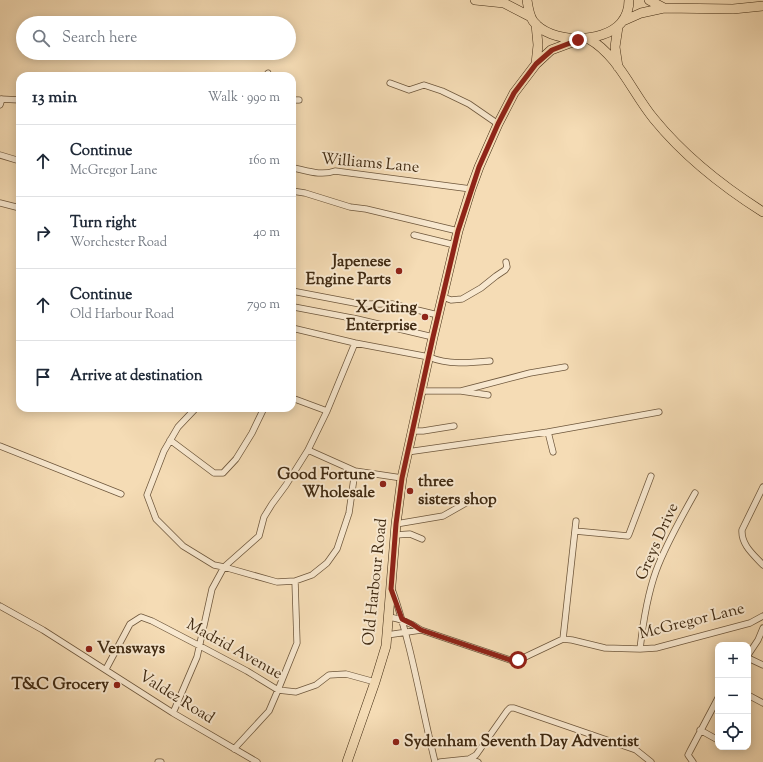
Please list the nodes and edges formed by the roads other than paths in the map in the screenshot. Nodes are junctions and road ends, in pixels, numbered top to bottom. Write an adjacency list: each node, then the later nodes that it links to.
1 (474, 0): 2 (main road)
2 (486, 0): 8 (main road)
3 (527, 0): 8 (main road)
4 (629, 0): 9 (main road)
5 (649, 0): 7 (main road)
6 (763, 6): 7 (main road)
7 (664, 8): 9 (main road)
8 (534, 21): 11 (main road); 12 (main road)
9 (620, 24): 10 (main road); 13 (main road)
10 (589, 39): 11 (main road); 13 (main road)
11 (578, 40): 12 (main road, Old Harbour Road)
12 (536, 64): 17 (main road, Old Harbour Road)
13 (619, 68): 25 (main road)
14 (390, 83): 17 (street)
15 (16, 100): 16 (street)
16 (1, 101)
17 (498, 124): 21 (main road, Old Harbour Road)
18 (0, 155): 19 (street)
19 (16, 160)
20 (296, 168): 21 (street, Williams Lane)
21 (471, 189): 26 (main road, Old Harbour Road)
22 (296, 192): 26 (street)
23 (0, 203): 24 (street)
24 (16, 207)
25 (763, 212)
26 (458, 231): 28 (main road, Old Harbour Road)
27 (414, 234): 28 (street)
28 (455, 245): 31 (main road, Old Harbour Road)
29 (506, 262): 31 (street)
30 (296, 292): 33 (street)
31 (443, 297): 33 (main road, Old Harbour Road)
32 (296, 307): 35 (street)
33 (438, 315): 35 (main road, Old Harbour Road)
34 (296, 329): 36 (street)
35 (433, 337): 37 (main road, Old Harbour Road)
36 (355, 343): 37 (street); 44 (street)
37 (428, 357): 38 (street); 40 (main road, Old Harbour Road)
38 (490, 361)
39 (565, 367): 41 (street)
40 (421, 391): 41 (street); 49 (main road, Old Harbour Road)
41 (461, 391): 42 (street)
42 (488, 395)
43 (296, 399): 44 (street)
44 (327, 411): 53 (street)
45 (192, 412): 51 (street)
46 (262, 412): 51 (street)
47 (659, 412): 50 (street)
48 (454, 426): 49 (street)
49 (412, 431): 54 (main road, Old Harbour Road)
50 (548, 432): 54 (street); 55 (street)
51 (170, 440): 69 (street)
52 (0, 446): 61 (street)
53 (308, 450): 56 (street); 69 (street)
54 (408, 452): 58 (main road, Old Harbour Road)
55 (553, 452)
56 (355, 471): 58 (street); 70 (street)
57 (651, 476): 65 (street)
58 (402, 478): 64 (main road, Old Harbour Road)
59 (763, 487): 68 (street)
60 (695, 493): 82 (street, Greys Drive)
61 (122, 494)
62 (473, 499): 64 (street)
63 (576, 521): 65 (street)
64 (396, 524): 66 (main road, Old Harbour Road)
65 (575, 531): 80 (street)
66 (395, 535): 67 (street); 71 (main road, Old Harbour Road)
67 (422, 539)
68 (763, 566)
69 (224, 567): 70 (street); 81 (street)
70 (295, 581): 88 (street)
71 (391, 589): 74 (main road, Old Harbour Road); 75 (street)
72 (0, 606): 86 (street, Valdez Road)
73 (763, 616): 82 (street, McGregor Lane)
74 (389, 617): 75 (street); 79 (main road, Old Harbour Road)
75 (402, 619): 77 (street); 78 (street)
76 (763, 628): 83 (street)
77 (421, 630): 78 (street); 80 (street)
78 (406, 632): 79 (street); 101 (street)
79 (387, 635): 87 (main road, Old Harbour Road)
80 (563, 639): 82 (street, McGregor Lane)
81 (200, 646): 86 (street, Madrid Avenue); 88 (street, Madrid Avenue); 92 (street)
82 (640, 650)
83 (751, 652)
84 (751, 659): 85 (street)
85 (763, 665)
86 (106, 669): 92 (street, Valdez Road)
87 (376, 682): 88 (street, Madrid Avenue); 100 (main road, Old Harbour Road)
88 (278, 690): 95 (street)
89 (751, 697): 90 (street)
90 (763, 703)
91 (715, 708): 93 (street)
92 (173, 713): 95 (street, Valdez Road)
93 (700, 730): 94 (street); 105 (street)
94 (715, 738)
95 (234, 749): 99 (street, Valdez Road)
96 (469, 759): 102 (street); 103 (street); 104 (street)
97 (158, 762): 98 (street)
98 (161, 762)
99 (257, 762)
100 (347, 762)
101 (435, 762)
102 (440, 762)
103 (478, 762)
104 (651, 762)
105 (693, 762)

